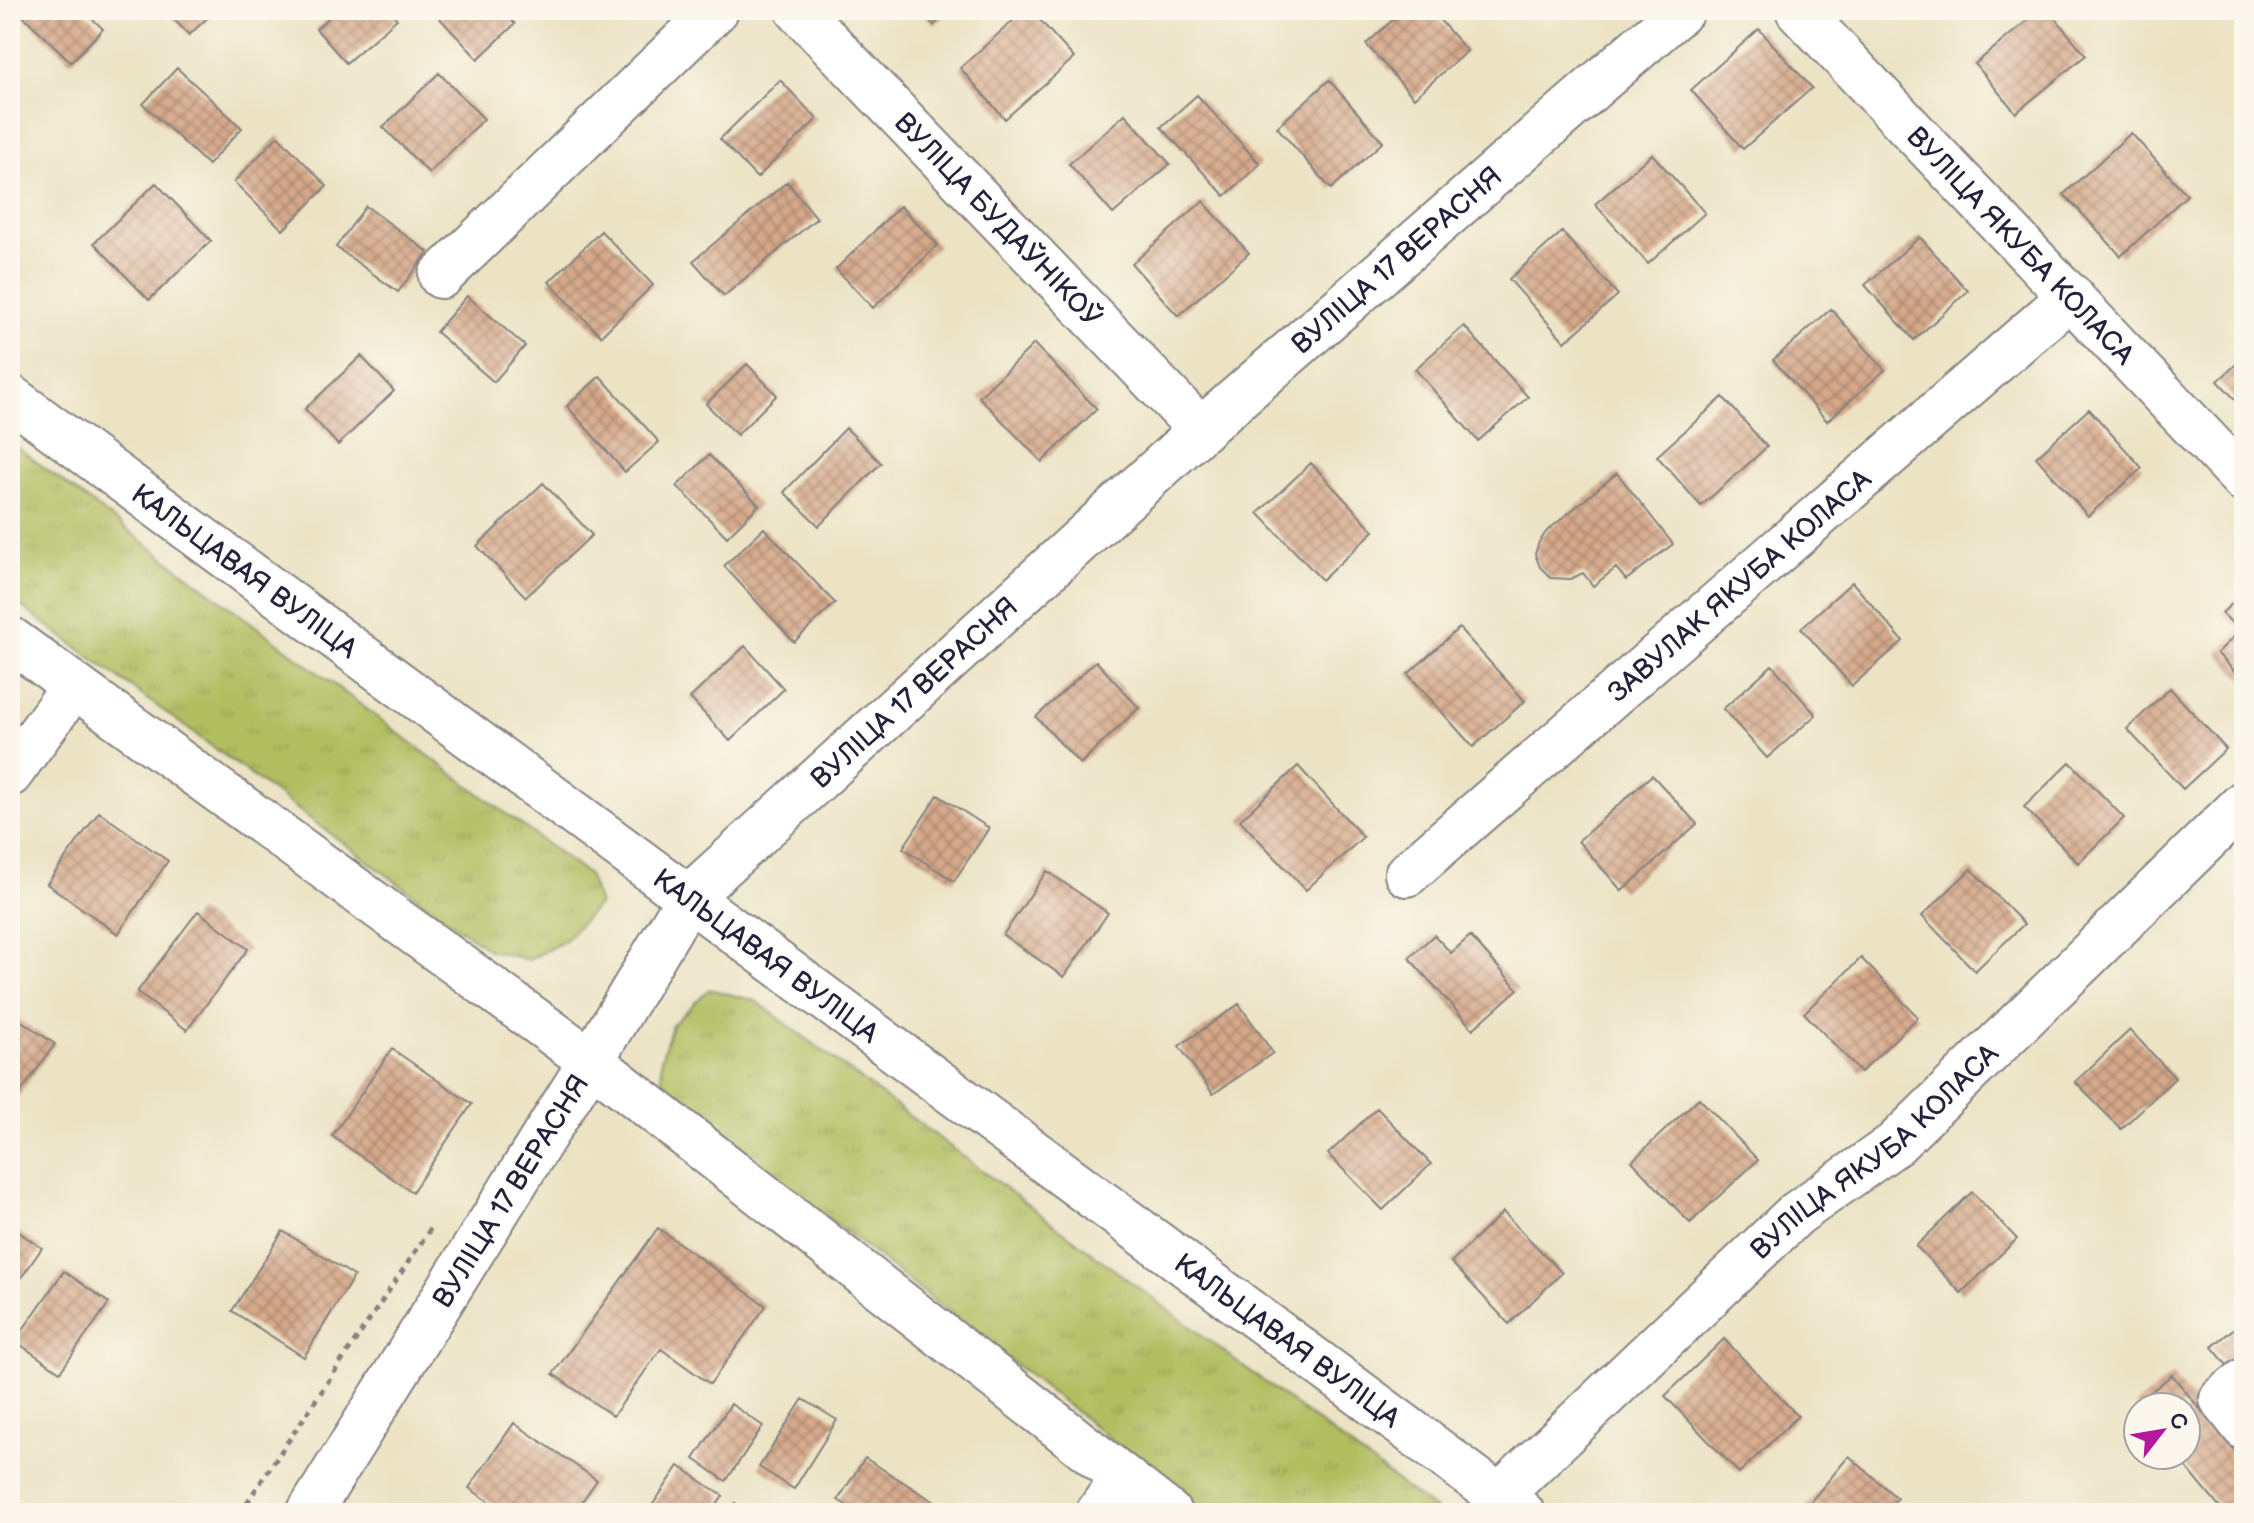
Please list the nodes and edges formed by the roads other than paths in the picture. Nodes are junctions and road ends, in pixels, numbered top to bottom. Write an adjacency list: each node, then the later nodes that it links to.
1 (716, 10): 5 (street)
2 (798, 10): 8 (street, ВУЛІЦА БУДАЎНІКОЎ)
3 (1682, 10): 8 (street, ВУЛІЦА 17 ВЕРАСНЯ)
4 (1798, 10): 6 (street, ВУЛІЦА ЯКУБА КОЛАСА)
5 (441, 276)
6 (2071, 296): 9 (street, ВУЛІЦА ЯКУБА КОЛАСА); 14 (street, ЗАВУЛАК ЯКУБА КОЛАСА)
7 (10, 397): 15 (street, КАЛЬЦАВАЯ ВУЛІЦА)
8 (1201, 430): 15 (street, ВУЛІЦА 17 ВЕРАСНЯ)
9 (2244, 480)
10 (10, 639): 11 (street)
11 (74, 686): 12 (street); 16 (street)
12 (10, 774)
13 (2244, 803): 20 (street, ВУЛІЦА ЯКУБА КОЛАСА)
14 (1407, 874)
15 (689, 897): 16 (street, ВУЛІЦА 17 ВЕРАСНЯ); 20 (street, КАЛЬЦАВАЯ ВУЛІЦА)
16 (591, 1061): 19 (street); 21 (street, ВУЛІЦА 17 ВЕРАСНЯ)
17 (2244, 1381): 18 (street)
18 (2244, 1427)
19 (1123, 1477): 22 (street); 23 (street)
20 (1511, 1504)
21 (309, 1513)
22 (1098, 1513)
23 (1169, 1513)

